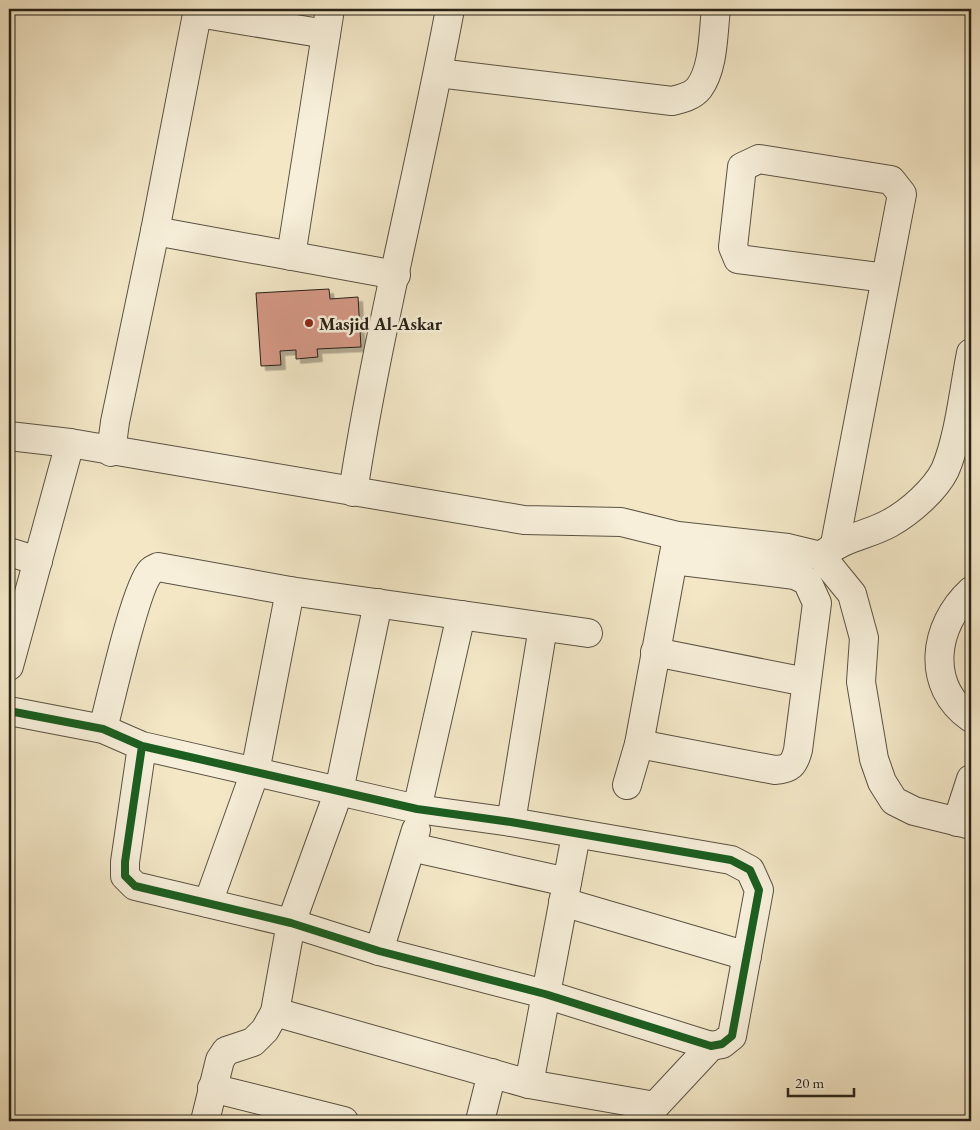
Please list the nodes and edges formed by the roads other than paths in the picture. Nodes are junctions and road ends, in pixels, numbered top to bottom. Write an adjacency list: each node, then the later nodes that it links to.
1 (450, 9): 5 (street)
2 (716, 9): 5 (street)
3 (198, 11): 4 (street); 6 (street)
4 (328, 21): 7 (street)
5 (438, 73): 8 (street)
6 (155, 231): 7 (street); 13 (street)
7 (291, 256): 8 (street)
8 (396, 275): 14 (street)
9 (886, 278): 9 (street); 16 (street)
10 (971, 353): 16 (street)
11 (9, 436): 12 (street)
12 (70, 444): 13 (street); 18 (street)
13 (111, 452): 14 (street)
14 (353, 492): 15 (street)
15 (675, 548): 16 (street); 25 (street); 27 (street)
16 (828, 550): 39 (street)
17 (9, 552): 18 (street)
18 (38, 561): 26 (street)
19 (290, 591): 21 (street); 30 (street); 33 (street)
20 (971, 591): 29 (street)
21 (378, 603): 22 (street); 36 (street)
22 (461, 615): 23 (street); 37 (street)
23 (543, 627): 24 (street); 38 (street)
24 (588, 633)
25 (655, 652): 27 (street); 31 (street)
26 (9, 666)
27 (806, 682): 31 (street)
28 (9, 711): 30 (street)
29 (971, 718)
30 (104, 729): 32 (street)
31 (638, 744): 35 (street)
32 (142, 746): 33 (street); 43 (street)
33 (255, 772): 36 (street); 43 (street)
34 (971, 779): 39 (street)
35 (627, 785)
36 (339, 791): 37 (street); 44 (street)
37 (419, 809): 38 (street); 41 (street)
38 (511, 822): 40 (street)
39 (964, 824)
40 (576, 835): 42 (street); 46 (street)
41 (411, 847): 42 (street); 45 (street)
42 (565, 892): 46 (street); 47 (street)
43 (208, 903): 44 (street)
44 (291, 924): 45 (street); 48 (street)
45 (380, 951): 47 (street)
46 (747, 956): 49 (street)
47 (545, 994): 49 (street); 51 (street)
48 (275, 1012): 50 (street); 52 (street)
49 (711, 1046): 53 (street)
50 (492, 1073): 51 (street); 56 (street)
51 (528, 1084): 53 (street)
52 (212, 1088): 54 (street); 55 (street)
53 (648, 1114)
54 (205, 1121)
55 (344, 1121)
56 (480, 1121)

